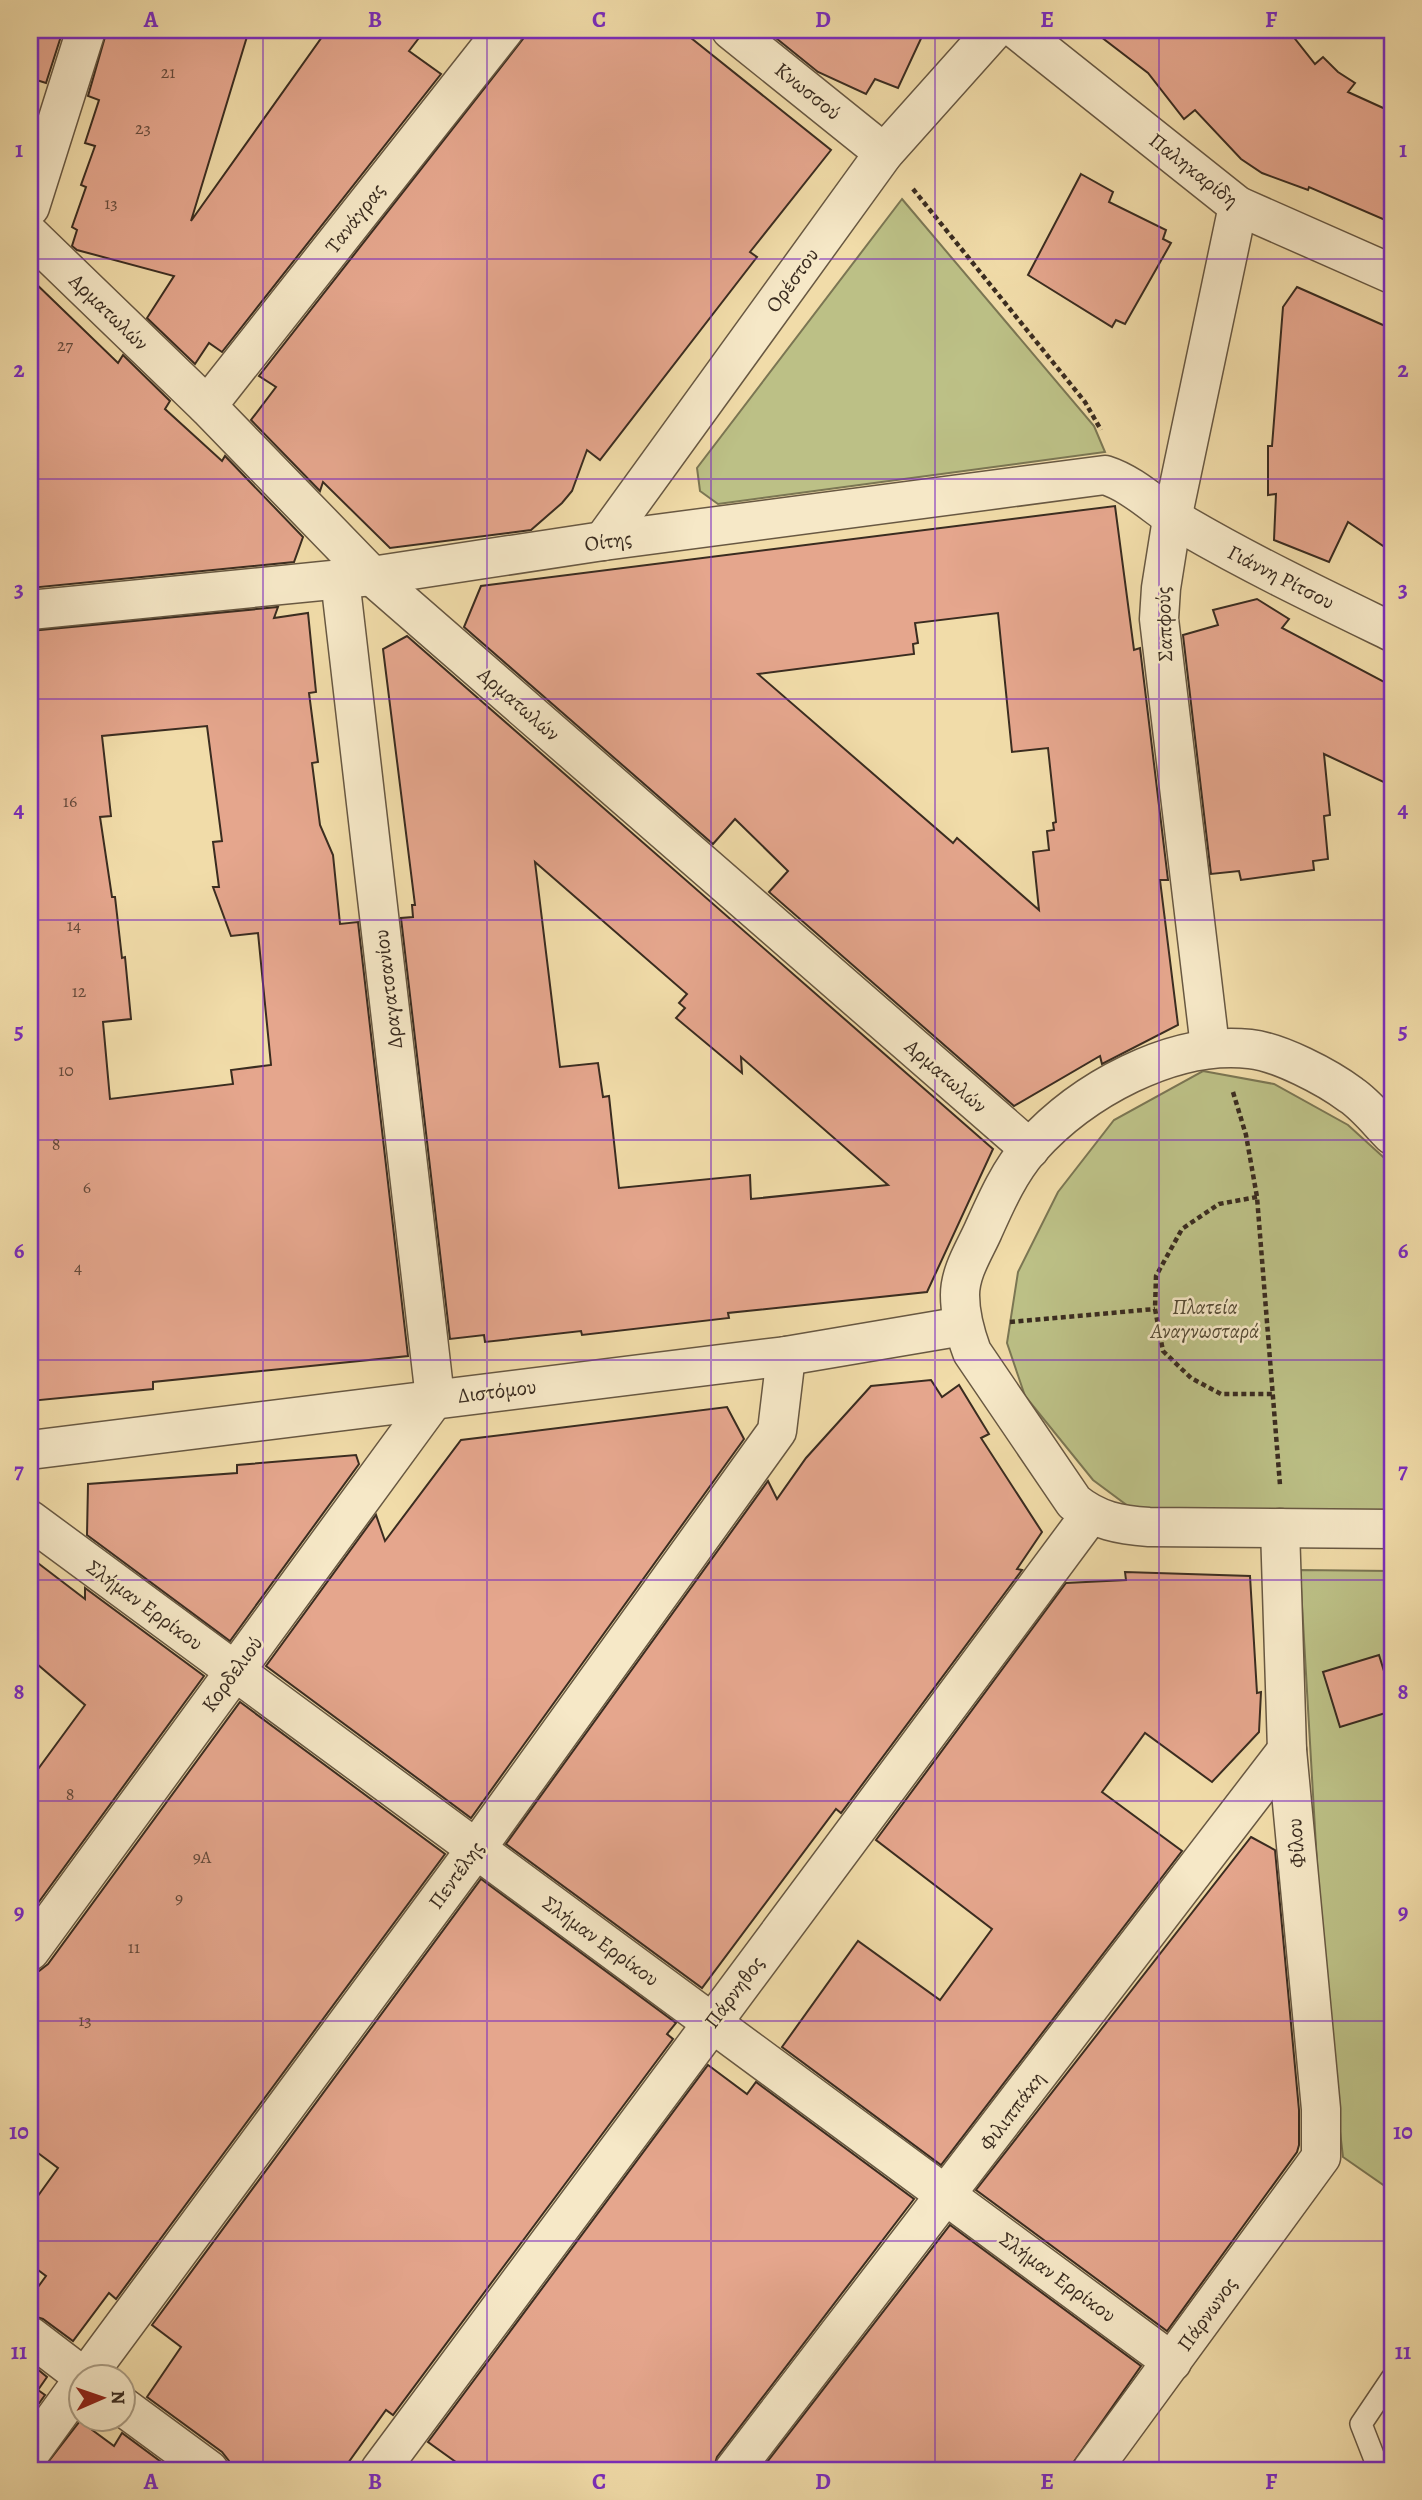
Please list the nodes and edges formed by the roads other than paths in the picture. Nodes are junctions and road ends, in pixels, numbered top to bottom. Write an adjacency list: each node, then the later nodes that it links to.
1 (86, 30): 8 (street)
2 (503, 30): 11 (street, Τανάγρας)
3 (731, 30): 6 (street, Κνωσσού)
4 (994, 30): 6 (street, Ορέστου)
5 (1017, 30): 7 (street, Παληκαρίδη)
6 (884, 153): 13 (street, Ορέστου)
7 (1238, 206): 10 (street, Παληκαρίδη); 12 (street, Σαπφούς)
8 (30, 207)
9 (30, 235): 11 (street, Αρματωλών)
10 (1392, 274)
11 (207, 406): 14 (street, Αρματωλών)
12 (1172, 519): 13 (street, Οίτης); 16 (street, Γιάννη Ρίτσου); 17 (street, Σαπφούς)
13 (603, 541): 14 (street, Οίτης)
14 (356, 578): 15 (street, Οίτης); 19 (street, Αρματωλών); 22 (street, Δραγατσανίου)
15 (30, 610)
16 (1392, 632)
17 (1210, 1047): 18 (street); 19 (street)
18 (1392, 1135)
19 (1030, 1149): 20 (street)
20 (963, 1326): 21 (street, Διστόμου); 24 (street)
21 (786, 1356): 22 (street, Διστόμου); 30 (street, Πεντέλης)
22 (435, 1398): 23 (street, Διστόμου); 28 (street, Κορδελιού)
23 (30, 1450)
24 (1090, 1515): 26 (street); 32 (street, Πάρνηθος)
25 (30, 1520): 28 (street, Σλήμαν Ερρίκου)
26 (1280, 1528): 27 (street); 29 (street, Φίλου)
27 (1392, 1529)
28 (235, 1671): 30 (street, Σλήμαν Ερρίκου); 31 (street, Κορδελιού)
29 (1287, 1751): 33 (street, Φίλου); 34 (street, Φιλιππάκη)
30 (475, 1849): 32 (street, Σλήμαν Ερρίκου); 38 (street, Πεντέλης)
31 (30, 1951)
32 (711, 2022): 34 (street, Σλήμαν Ερρίκου); 44 (street, Πάρνηθος)
33 (1321, 2157): 36 (street, Πάρνωνος)
34 (947, 2195): 36 (street, Σλήμαν Ερρίκου); 45 (street, Φιλιππάκη)
35 (30, 2336): 37 (street)
36 (1172, 2362): 46 (street, Πάρνωνος)
37 (67, 2364)
38 (95, 2364)
39 (1392, 2378): 47 (lane)
40 (66, 2403): 42 (street)
41 (136, 2416): 43 (street)
42 (30, 2452)
43 (209, 2470)
44 (380, 2470)
45 (734, 2470)
46 (1092, 2470)
47 (1379, 2470)

